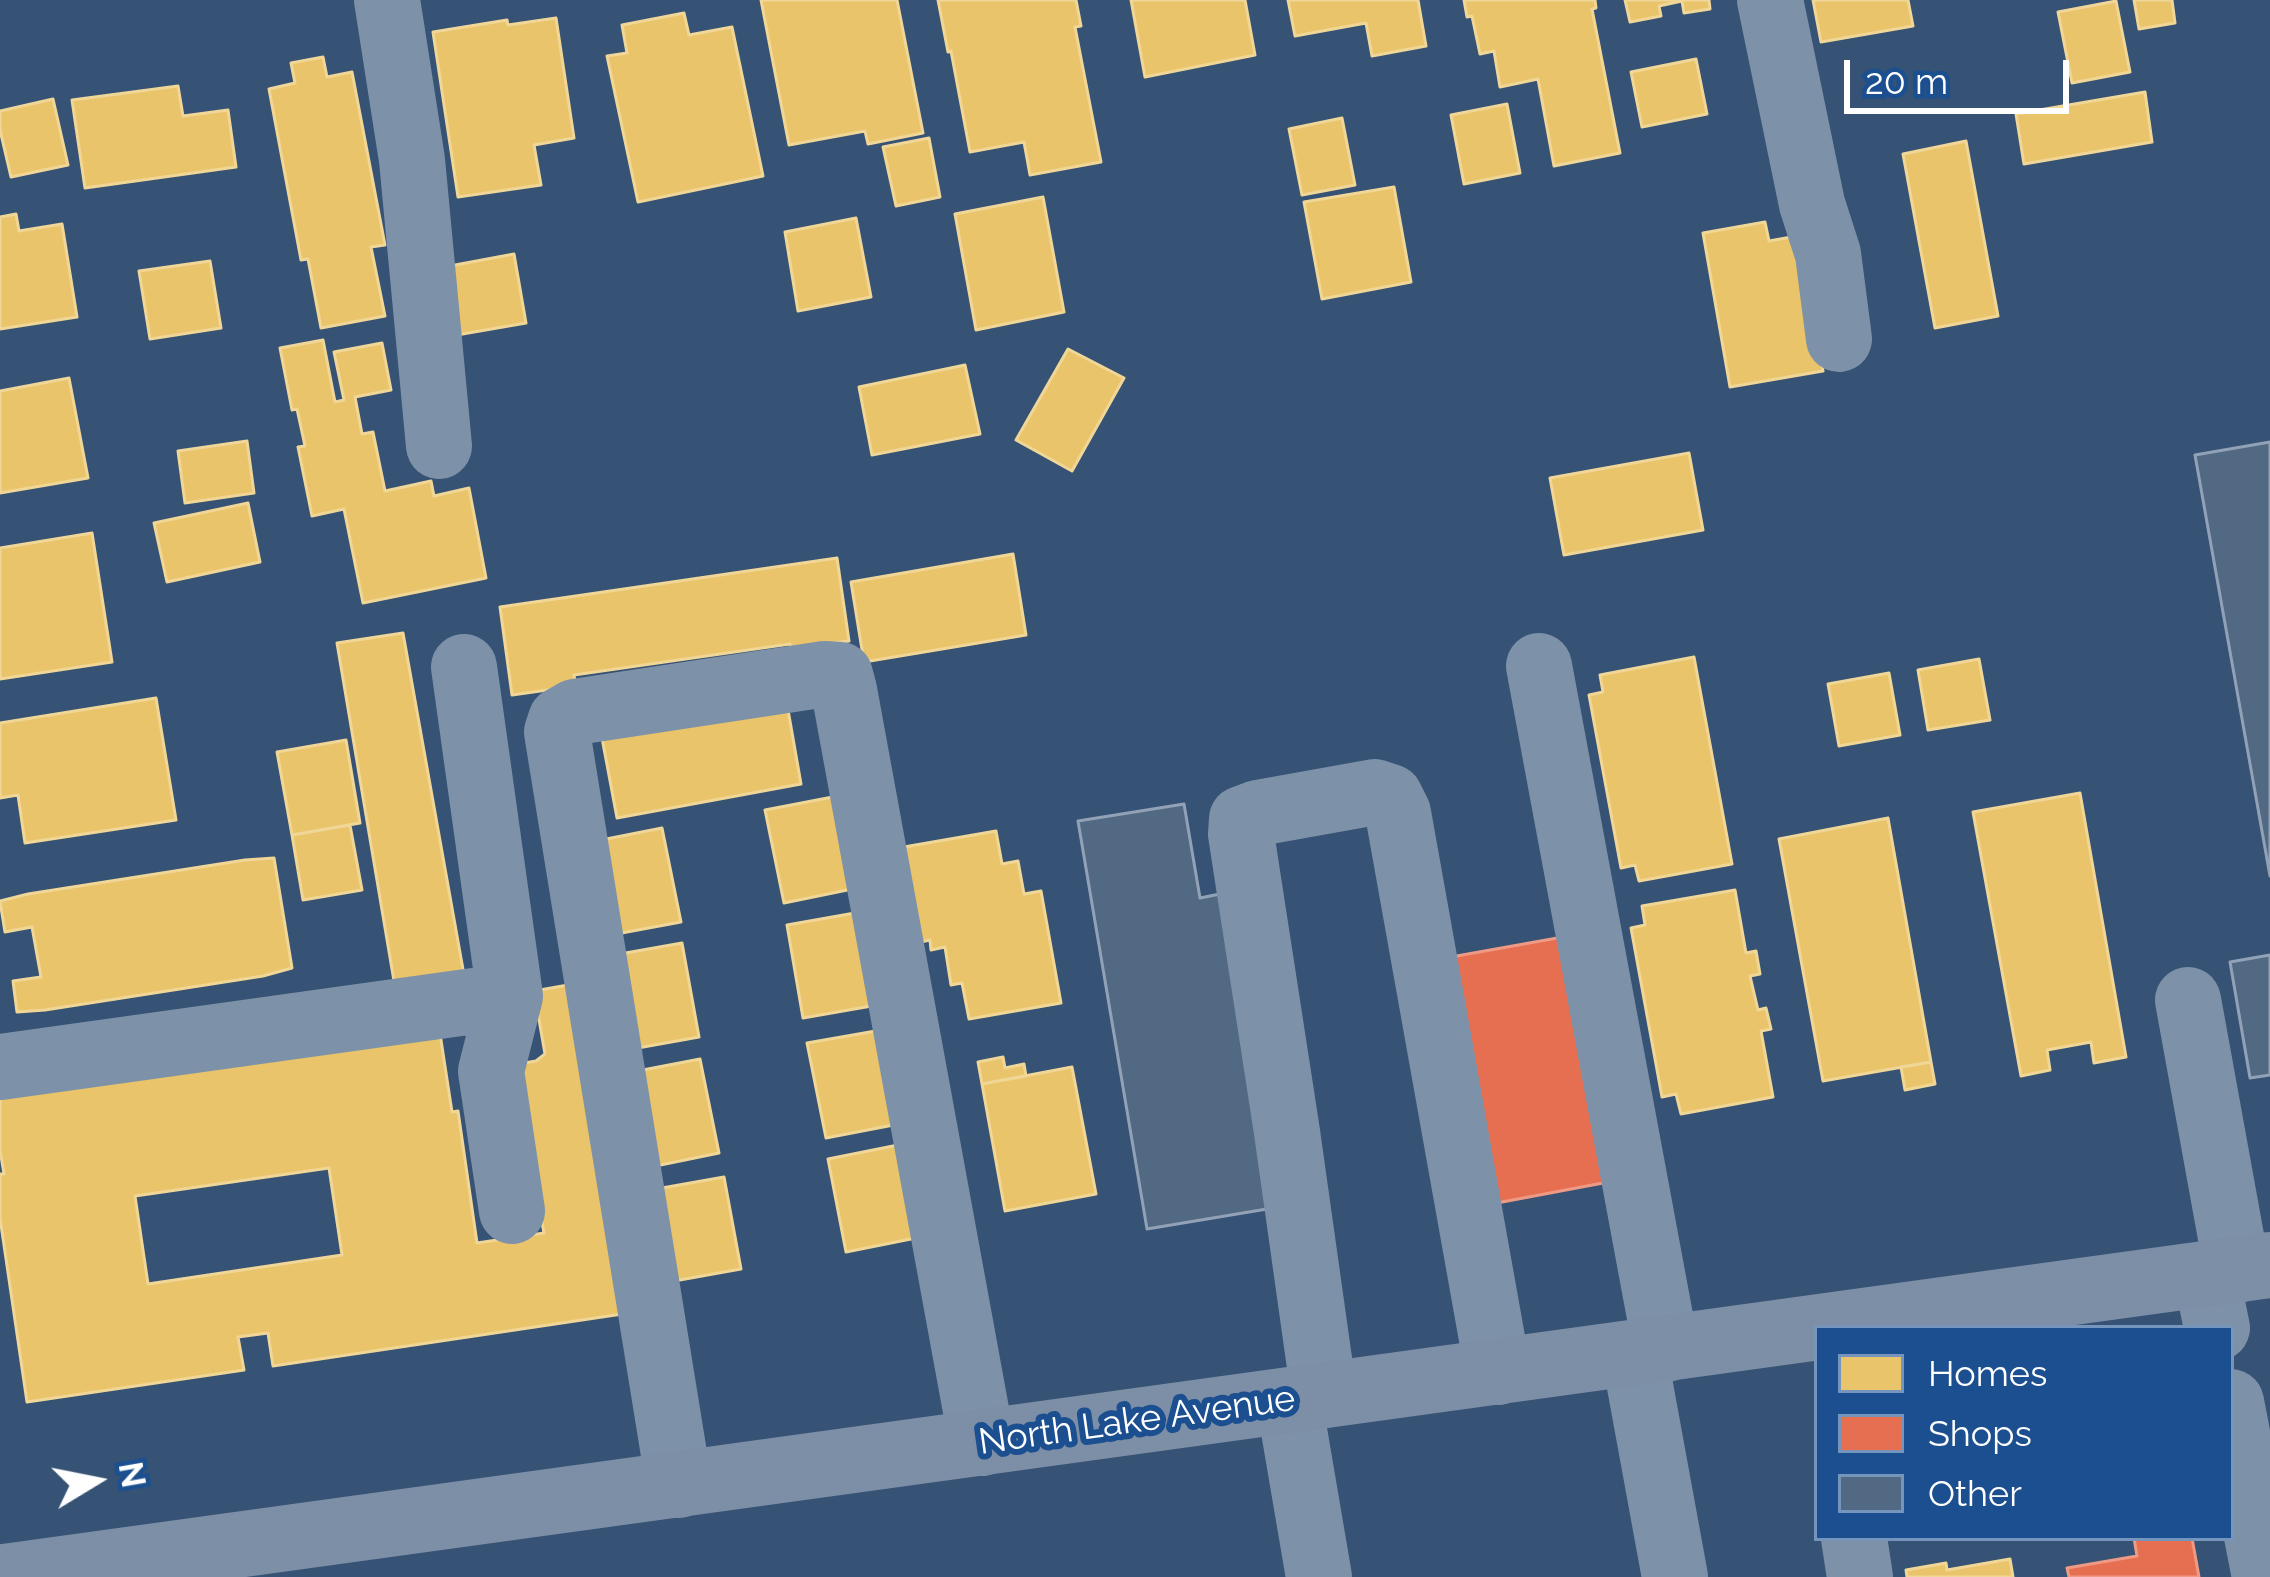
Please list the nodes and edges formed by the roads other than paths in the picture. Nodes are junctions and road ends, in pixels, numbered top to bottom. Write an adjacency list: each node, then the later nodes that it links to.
1 (387, 0): 4 (lane)
2 (1770, 0): 3 (lane)
3 (1839, 339)
4 (439, 446)
5 (1539, 666): 14 (lane)
6 (464, 667): 7 (lane)
7 (510, 996): 9 (lane); 10 (lane)
8 (2188, 1000): 11 (lane)
9 (0, 1067)
10 (512, 1211)
11 (2233, 1284): 12 (main road, North Lake Avenue)
12 (1849, 1325)
13 (1814, 1329): 14 (main road, North Lake Avenue)
14 (1650, 1351): 15 (main road, North Lake Avenue); 24 (lane)
15 (1498, 1372): 16 (main road, North Lake Avenue); 16 (lane)
16 (1306, 1398): 18 (main road, North Lake Avenue); 23 (lane)
17 (2234, 1417): 26 (lane)
18 (982, 1443): 19 (main road, North Lake Avenue); 19 (lane)
19 (679, 1485): 21 (main road, North Lake Avenue)
20 (1855, 1541): 25 (lane)
21 (212, 1563): 22 (main road, North Lake Avenue)
22 (4, 1577)
23 (1319, 1577)
24 (1675, 1577)
25 (1860, 1577)
26 (2265, 1577)

